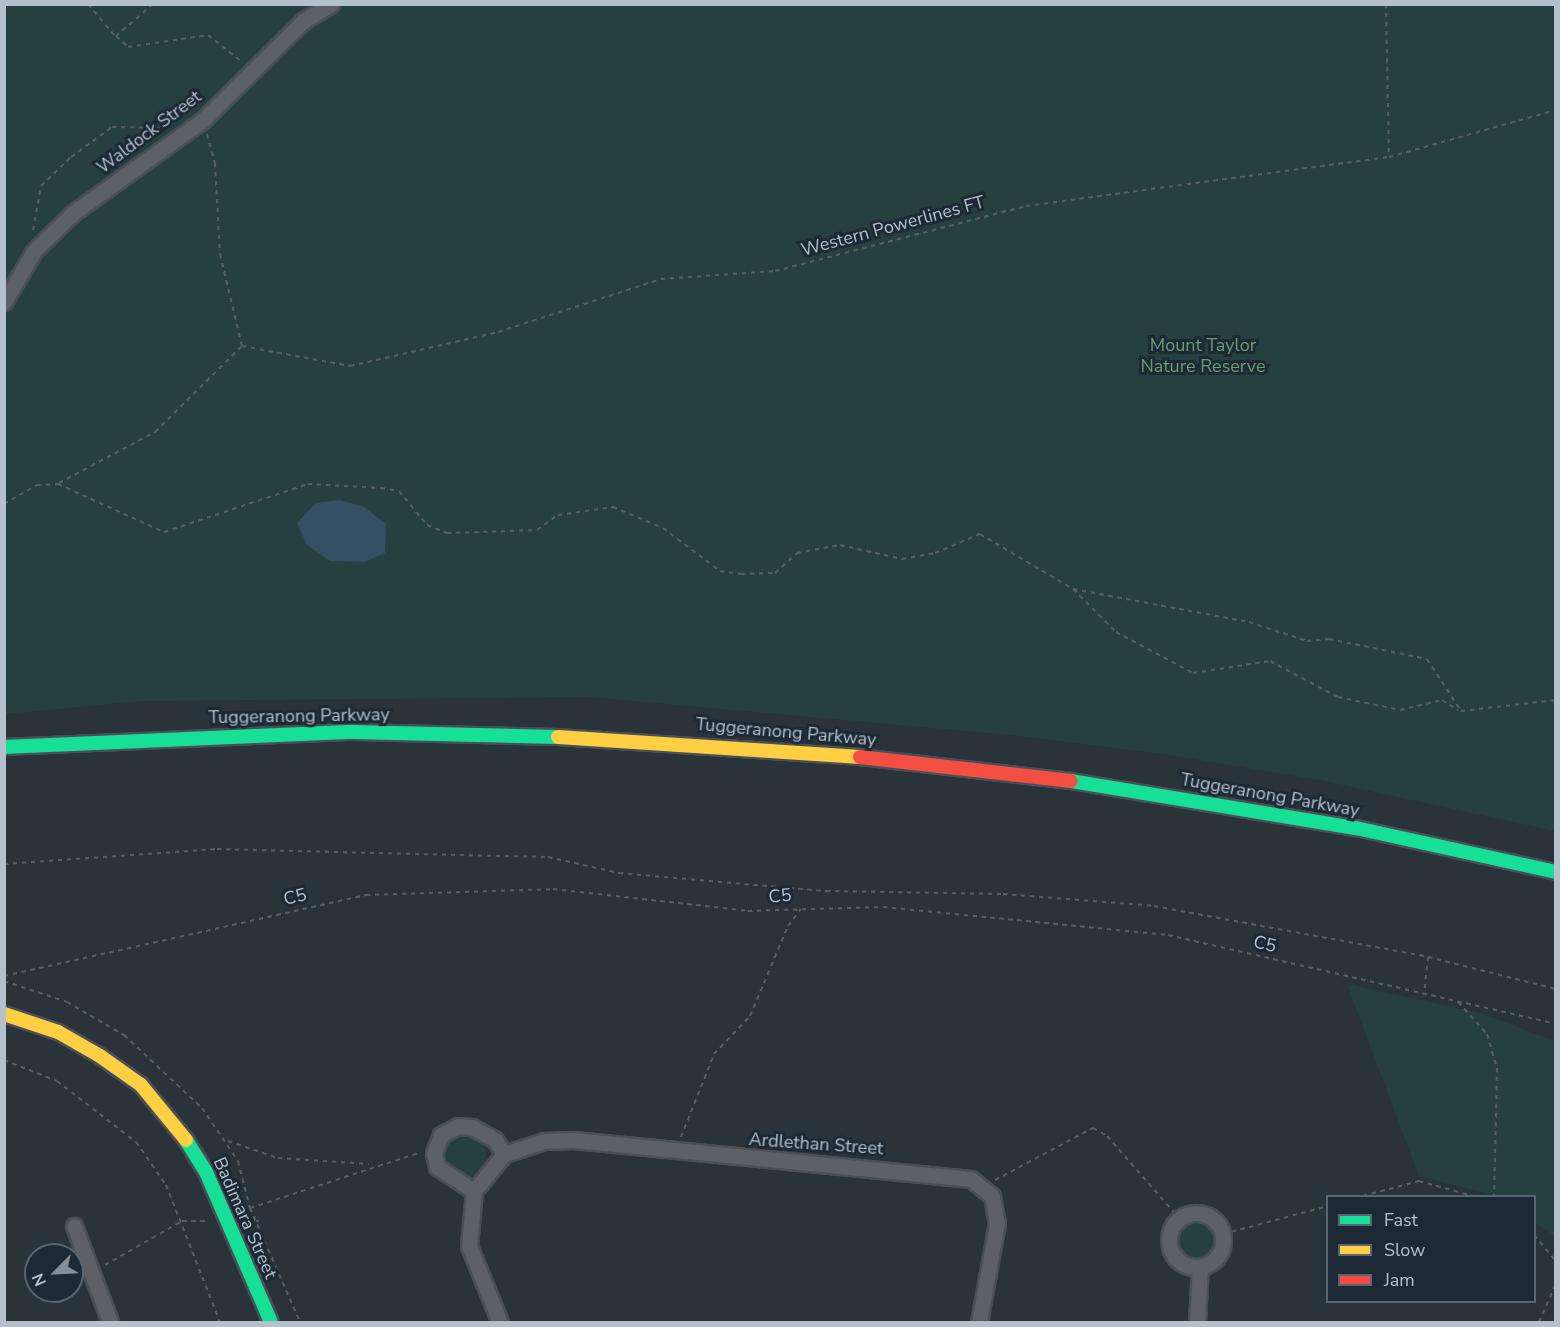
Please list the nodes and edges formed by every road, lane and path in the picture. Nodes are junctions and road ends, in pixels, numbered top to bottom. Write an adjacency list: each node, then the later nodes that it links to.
1 (88, 4): 5 (path)
2 (153, 4): 5 (path)
3 (331, 4): 6 (street, Waldock Street)
4 (1386, 4): 9 (path)
5 (116, 36): 6 (path)
6 (250, 71): 8 (street, Waldock Street)
7 (1556, 110): 9 (path, Western Powerlines FT)
8 (198, 124): 10 (street, Waldock Street); 10 (path); 12 (path)
9 (1389, 157): 12 (path, Western Powerlines FT)
10 (34, 251): 11 (street, Waldock Street)
11 (4, 302)
12 (242, 346): 13 (path)
13 (58, 484): 14 (path); 15 (path)
14 (4, 504)
15 (1074, 589): 17 (path); 17 (path)
16 (1556, 700): 17 (path)
17 (1461, 711)
18 (4, 747): 20 (main road, Tuggeranong Parkway)
19 (4, 864): 22 (path)
20 (1556, 872)
21 (802, 907): 23 (path, C5); 25 (path, C5); 32 (path)
22 (1428, 957): 24 (path); 25 (path)
23 (4, 976)
24 (1556, 989)
25 (1425, 994): 26 (path, C5)
26 (1458, 1002): 28 (path, C5); 39 (path)
27 (4, 1014): 55 (main road, Badimara Street)
28 (1556, 1024)
29 (4, 1060): 43 (path)
30 (225, 1140): 34 (path)
31 (434, 1149): 33 (street); 34 (path); 36 (street)
32 (674, 1153): 33 (street, Ardlethan Street); 35 (street, Ardlethan Street)
33 (504, 1154): 36 (street)
34 (372, 1164): 41 (path)
35 (985, 1187): 42 (path); 58 (street)
36 (474, 1191): 57 (street)
37 (1370, 1195): 38 (path)
38 (1466, 1195)
39 (1494, 1195)
40 (1326, 1207): 46 (path)
41 (250, 1208)
42 (1179, 1218): 46 (street); 50 (street)
43 (182, 1221): 51 (path); 54 (path)
44 (259, 1221): 56 (path)
45 (74, 1226): 51 (street)
46 (1223, 1234): 50 (street)
47 (1536, 1237): 48 (path)
48 (1555, 1254): 49 (path)
49 (1556, 1260)
50 (1200, 1267): 59 (street)
51 (93, 1272): 53 (street)
52 (1556, 1284): 60 (path)
53 (110, 1323)
54 (220, 1323)
55 (271, 1323)
56 (300, 1323)
57 (500, 1323)
58 (979, 1323)
59 (1197, 1323)
60 (1539, 1323)

